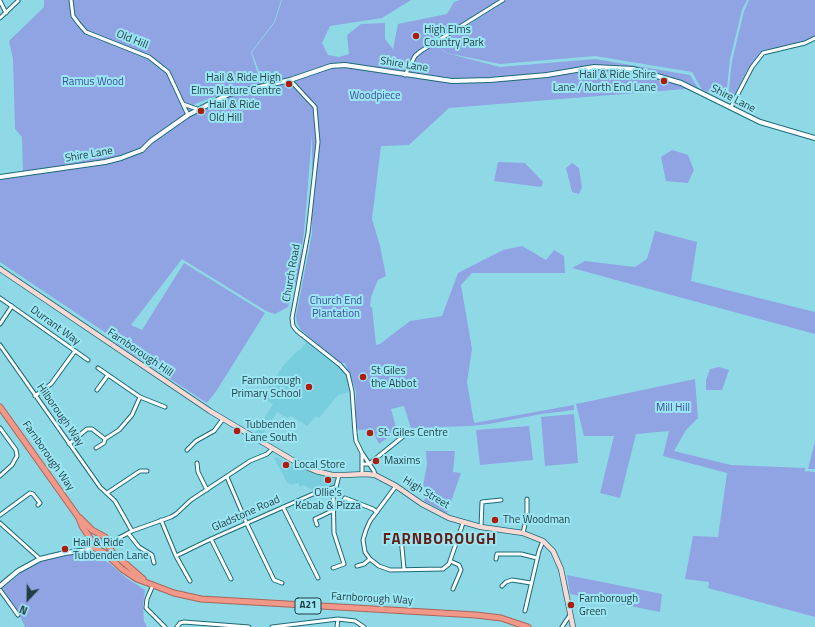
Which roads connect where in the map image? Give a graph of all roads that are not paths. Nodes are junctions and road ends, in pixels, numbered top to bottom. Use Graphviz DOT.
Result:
graph roads {
  1 [pos="70,0"];
  2 [pos="503,0"];
  3 [pos="0,1"];
  4 [pos="18,1"];
  5 [pos="6,13"];
  6 [pos="0,18"];
  7 [pos="815,38"];
  8 [pos="405,75"];
  9 [pos="290,80"];
  10 [pos="182,104"];
  11 [pos="731,107"];
  12 [pos="198,109"];
  13 [pos="188,115"];
  14 [pos="815,138"];
  15 [pos="0,177"];
  16 [pos="0,269"];
  17 [pos="0,298"];
  18 [pos="12,306"];
  19 [pos="0,324"];
  20 [pos="0,345"];
  21 [pos="75,351"];
  22 [pos="88,360"];
  23 [pos="98,368"];
  24 [pos="108,375"];
  25 [pos="97,390"];
  26 [pos="35,396"];
  27 [pos="140,397"];
  28 [pos="0,407"];
  29 [pos="165,407"];
  30 [pos="223,419"];
  31 [pos="0,428"];
  32 [pos="406,434"];
  33 [pos="105,439"];
  34 [pos="69,444"];
  35 [pos="96,448"];
  36 [pos="272,449"];
  37 [pos="187,450"];
  38 [pos="362,453"];
  39 [pos="197,463"];
  40 [pos="362,464"];
  41 [pos="369,464"];
  42 [pos="147,471"];
  43 [pos="362,474"];
  44 [pos="339,475"];
  45 [pos="375,475"];
  46 [pos="0,476"];
  47 [pos="227,477"];
  48 [pos="396,486"];
  49 [pos="333,488"];
  50 [pos="207,490"];
  51 [pos="107,493"];
  52 [pos="527,499"];
  53 [pos="344,500"];
  54 [pos="501,500"];
  55 [pos="38,505"];
  56 [pos="283,507"];
  57 [pos="334,510"];
  58 [pos="377,512"];
  59 [pos="0,515"];
  60 [pos="79,518"];
  61 [pos="161,520"];
  62 [pos="0,523"];
  63 [pos="463,523"];
  64 [pos="247,524"];
  65 [pos="317,525"];
  66 [pos="481,527"];
  67 [pos="130,532"];
  68 [pos="98,534"];
  69 [pos="523,534"];
  70 [pos="401,537"];
  71 [pos="117,539"];
  72 [pos="211,539"];
  73 [pos="543,541"];
  74 [pos="107,543"];
  75 [pos="93,544"];
  76 [pos="100,549"];
  77 [pos="176,556"];
  78 [pos="537,558"];
  79 [pos="40,559"];
  80 [pos="370,559"];
  81 [pos="496,559"];
  82 [pos="450,561"];
  83 [pos="154,563"];
  84 [pos="357,566"];
  85 [pos="333,568"];
  86 [pos="404,569"];
  87 [pos="318,578"];
  88 [pos="231,579"];
  89 [pos="144,581"];
  90 [pos="190,581"];
  91 [pos="282,583"];
  92 [pos="531,583"];
  93 [pos="153,585"];
  94 [pos="0,586"];
  95 [pos="502,586"];
  96 [pos="453,589"];
  97 [pos="0,590"];
  98 [pos="525,611"];
  99 [pos="18,615"];
  100 [pos="570,615"];
  101 [pos="338,619"];
  102 [pos="165,627"];
  103 [pos="177,627"];
  104 [pos="249,627"];
  105 [pos="272,627"];
  106 [pos="337,627"];
  107 [pos="364,627"];
  108 [pos="528,627"];
  109 [pos="562,627"];
  110 [pos="573,627"];
  1 -- 10 [label="street, Old Hill"];
  2 -- 8 [label="street"];
  3 -- 5 [label="street"];
  4 -- 5 [label="street"];
  5 -- 6 [label="street"];
  7 -- 11 [label="street"];
  8 -- 9 [label="street, Shire Lane"];
  8 -- 11 [label="street, Shire Lane"];
  9 -- 12 [label="street, Shire Lane"];
  9 -- 38 [label="street, Church Road"];
  10 -- 12 [label="street"];
  10 -- 13 [label="street, Old Hill"];
  11 -- 14 [label="street, Shire Lane"];
  12 -- 13 [label="street, Shire Lane"];
  13 -- 15 [label="street, Shire Lane"];
  16 -- 30 [label="main road, Farnborough Hill"];
  17 -- 18 [label="street, Durrant Way"];
  18 -- 19 [label="street"];
  18 -- 21 [label="street, Durrant Way"];
  20 -- 26 [label="street, Hilborough Way"];
  21 -- 22 [label="street, Durrant Way"];
  21 -- 26 [label="street"];
  23 -- 24 [label="street"];
  24 -- 25 [label="street"];
  24 -- 27 [label="street"];
  26 -- 34 [label="street, Hilborough Way"];
  27 -- 29 [label="street"];
  27 -- 33 [label="street"];
  28 -- 60 [label="highway, Farnborough Way"];
  30 -- 36 [label="main road, Farnborough Hill"];
  30 -- 37 [label="street"];
  31 -- 46 [label="street"];
  32 -- 41 [label="street"];
  33 -- 34 [label="street"];
  33 -- 35 [label="street"];
  34 -- 51 [label="street, Hilborough Way"];
  36 -- 44 [label="main road, High Street"];
  36 -- 47 [label="street"];
  38 -- 40 [label="street, Church Road"];
  38 -- 41 [label="street, Church Road"];
  39 -- 50 [label="street"];
  40 -- 41 [label="street"];
  40 -- 43 [label="street, Church Road"];
  41 -- 45 [label="street, Church Road"];
  42 -- 51 [label="street"];
  43 -- 44 [label="main road, High Street"];
  43 -- 45 [label="main road, High Street"];
  44 -- 49 [label="street"];
  45 -- 48 [label="main road, High Street"];
  47 -- 50 [label="street"];
  47 -- 64 [label="street"];
  48 -- 58 [label="street"];
  48 -- 63 [label="main road, High Street"];
  49 -- 56 [label="street, Gladstone Road"];
  49 -- 57 [label="street"];
  50 -- 61 [label="street"];
  51 -- 67 [label="street, Hilborough Way"];
  52 -- 69 [label="street"];
  53 -- 58 [label="street"];
  54 -- 66 [label="street"];
  55 -- 59 [label="street"];
  56 -- 64 [label="street, Gladstone Road"];
  56 -- 87 [label="street"];
  57 -- 65 [label="street"];
  57 -- 85 [label="street"];
  58 -- 80 [label="street"];
  60 -- 68 [label="highway, Farnborough Way"];
  60 -- 75 [label="highway, Farnborough Way"];
  61 -- 67 [label="street"];
  61 -- 77 [label="street"];
  62 -- 79 [label="street"];
  63 -- 66 [label="main road, High Street"];
  63 -- 82 [label="street"];
  64 -- 72 [label="street, Gladstone Road"];
  64 -- 91 [label="street"];
  66 -- 69 [label="main road, High Street"];
  67 -- 71 [label="street"];
  67 -- 83 [label="street, Hilborough Way"];
  68 -- 74 [label="highway"];
  68 -- 75 [label="highway"];
  69 -- 73 [label="main road, High Street"];
  70 -- 86 [label="street"];
  72 -- 77 [label="street, Gladstone Road"];
  72 -- 88 [label="street"];
  73 -- 78 [label="street"];
  73 -- 100 [label="main road"];
  74 -- 76 [label="highway"];
  74 -- 89 [label="highway, Farnborough Way / A21"];
  75 -- 76 [label="highway"];
  75 -- 79 [label="street"];
  76 -- 89 [label="highway, Farnborough Way / A21"];
  77 -- 90 [label="street"];
  78 -- 81 [label="street"];
  78 -- 92 [label="street"];
  79 -- 94 [label="street"];
  80 -- 84 [label="street"];
  80 -- 86 [label="street"];
  82 -- 86 [label="street"];
  82 -- 96 [label="street"];
  89 -- 93 [label="highway, Farnborough Way / A21"];
  92 -- 95 [label="street"];
  92 -- 98 [label="street"];
  93 -- 102 [label="street"];
  93 -- 108 [label="highway, Farnborough Way / A21"];
  97 -- 99 [label="street"];
  100 -- 109 [label="street"];
  100 -- 110 [label="main road"];
  101 -- 105 [label="street"];
  101 -- 106 [label="street"];
  101 -- 107 [label="street"];
  103 -- 104 [label="street"];
}
